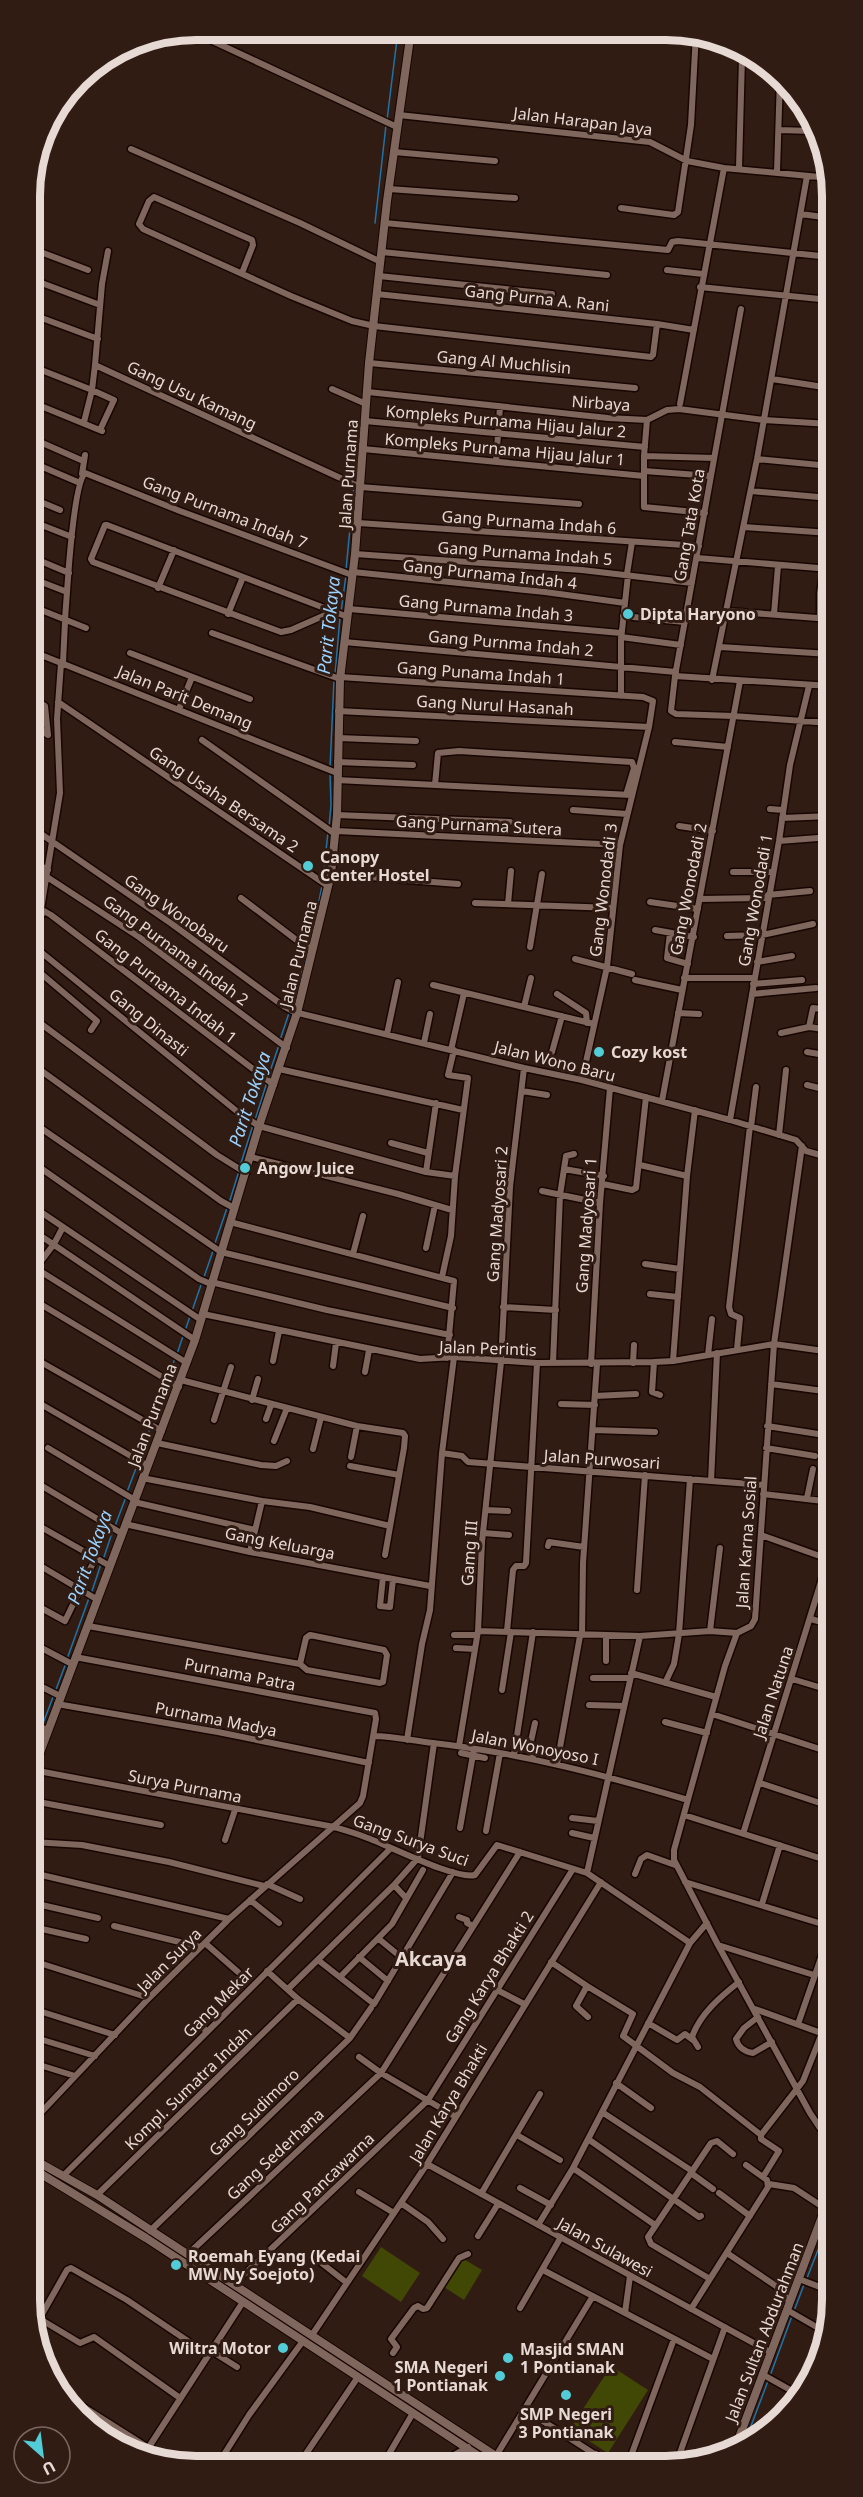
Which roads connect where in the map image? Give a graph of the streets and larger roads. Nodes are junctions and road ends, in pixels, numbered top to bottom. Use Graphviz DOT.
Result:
graph roads {
  1 [pos="212,41"];
  2 [pos="410,41"];
  3 [pos="695,44"];
  4 [pos="742,61"];
  5 [pos="780,89"];
  6 [pos="399,115"];
  7 [pos="397,127"];
  8 [pos="779,130"];
  9 [pos="808,131"];
  10 [pos="131,149"];
  11 [pos="394,152"];
  12 [pos="687,161"];
  13 [pos="495,162"];
  14 [pos="724,168"];
  15 [pos="739,168"];
  16 [pos="777,171"];
  17 [pos="807,176"];
  18 [pos="821,177"];
  19 [pos="389,189"];
  20 [pos="515,198"];
  21 [pos="621,208"];
  22 [pos="801,214"];
  23 [pos="822,217"];
  24 [pos="385,223"];
  25 [pos="709,244"];
  26 [pos="108,251"];
  27 [pos="41,252"];
  28 [pos="382,252"];
  29 [pos="795,253"];
  30 [pos="822,256"];
  31 [pos="381,262"];
  32 [pos="88,270"];
  33 [pos="667,270"];
  34 [pos="242,273"];
  35 [pos="703,274"];
  36 [pos="608,275"];
  37 [pos="379,276"];
  38 [pos="41,283"];
  39 [pos="700,287"];
  40 [pos="377,294"];
  41 [pos="552,294"];
  42 [pos="787,295"];
  43 [pos="822,299"];
  44 [pos="100,305"];
  45 [pos="741,309"];
  46 [pos="41,318"];
  47 [pos="657,324"];
  48 [pos="374,326"];
  49 [pos="694,330"];
  50 [pos="98,339"];
  51 [pos="369,363"];
  52 [pos="95,365"];
  53 [pos="41,370"];
  54 [pos="771,379"];
  55 [pos="822,387"];
  56 [pos="636,388"];
  57 [pos="332,389"];
  58 [pos="92,390"];
  59 [pos="368,392"];
  60 [pos="366,404"];
  61 [pos="41,406"];
  62 [pos="679,406"];
  63 [pos="500,407"];
  64 [pos="721,414"];
  65 [pos="647,420"];
  66 [pos="764,420"];
  67 [pos="365,421"];
  68 [pos="84,422"];
  69 [pos="822,424"];
  70 [pos="497,433"];
  71 [pos="41,442"];
  72 [pos="645,447"];
  73 [pos="363,449"];
  74 [pos="644,456"];
  75 [pos="714,458"];
  76 [pos="757,459"];
  77 [pos="496,462"];
  78 [pos="822,465"];
  79 [pos="41,466"];
  80 [pos="86,474"];
  81 [pos="644,474"];
  82 [pos="711,476"];
  83 [pos="80,483"];
  84 [pos="356,485"];
  85 [pos="751,490"];
  86 [pos="822,497"];
  87 [pos="41,502"];
  88 [pos="579,504"];
  89 [pos="60,510"];
  90 [pos="705,513"];
  91 [pos="358,523"];
  92 [pos="44,526"];
  93 [pos="744,527"];
  94 [pos="822,532"];
  95 [pos="72,537"];
  96 [pos="632,542"];
  97 [pos="699,546"];
  98 [pos="174,549"];
  99 [pos="355,554"];
  100 [pos="697,558"];
  101 [pos="41,561"];
  102 [pos="737,562"];
  103 [pos="778,566"];
  104 [pos="822,569"];
  105 [pos="69,573"];
  106 [pos="349,573"];
  107 [pos="628,575"];
  108 [pos="243,577"];
  109 [pos="41,583"];
  110 [pos="692,583"];
  111 [pos="822,586"];
  112 [pos="158,588"];
  113 [pos="67,592"];
  114 [pos="820,593"];
  115 [pos="625,603"];
  116 [pos="41,610"];
  117 [pos="727,611"];
  118 [pos="342,613"];
  119 [pos="228,614"];
  120 [pos="774,614"];
  121 [pos="623,616"];
  122 [pos="820,618"];
  123 [pos="65,620"];
  124 [pos="685,622"];
  125 [pos="86,628"];
  126 [pos="212,633"];
  127 [pos="621,635"];
  128 [pos="344,642"];
  129 [pos="681,645"];
  130 [pos="720,647"];
  131 [pos="130,653"];
  132 [pos="822,653"];
  133 [pos="41,655"];
  134 [pos="62,663"];
  135 [pos="621,665"];
  136 [pos="675,674"];
  137 [pos="192,677"];
  138 [pos="337,678"];
  139 [pos="712,680"];
  140 [pos="740,681"];
  141 [pos="809,686"];
  142 [pos="822,686"];
  143 [pos="621,696"];
  144 [pos="250,699"];
  145 [pos="58,702"];
  146 [pos="41,703"];
  147 [pos="179,709"];
  148 [pos="338,711"];
  149 [pos="733,716"];
  150 [pos="800,722"];
  151 [pos="822,723"];
  152 [pos="650,727"];
  153 [pos="41,730"];
  154 [pos="338,738"];
  155 [pos="201,740"];
  156 [pos="416,741"];
  157 [pos="675,742"];
  158 [pos="728,747"];
  159 [pos="337,762"];
  160 [pos="413,765"];
  161 [pos="334,774"];
  162 [pos="435,785"];
  163 [pos="628,795"];
  164 [pos="770,809"];
  165 [pos="573,810"];
  166 [pos="627,814"];
  167 [pos="783,814"];
  168 [pos="337,815"];
  169 [pos="822,816"];
  170 [pos="510,822"];
  171 [pos="679,825"];
  172 [pos="332,831"];
  173 [pos="713,831"];
  174 [pos="41,834"];
  175 [pos="822,838"];
  176 [pos="779,841"];
  177 [pos="52,842"];
  178 [pos="620,845"];
  179 [pos="41,868"];
  180 [pos="511,871"];
  181 [pos="733,872"];
  182 [pos="772,872"];
  183 [pos="48,874"];
  184 [pos="331,874"];
  185 [pos="542,874"];
  186 [pos="458,884"];
  187 [pos="327,885"];
  188 [pos="810,891"];
  189 [pos="768,897"];
  190 [pos="241,898"];
  191 [pos="700,899"];
  192 [pos="650,902"];
  193 [pos="475,903"];
  194 [pos="508,904"];
  195 [pos="537,905"];
  196 [pos="613,908"];
  197 [pos="41,909"];
  198 [pos="698,909"];
  199 [pos="45,912"];
  200 [pos="41,918"];
  201 [pos="813,924"];
  202 [pos="655,930"];
  203 [pos="670,933"];
  204 [pos="762,935"];
  205 [pos="727,936"];
  206 [pos="694,937"];
  207 [pos="530,947"];
  208 [pos="312,948"];
  209 [pos="41,952"];
  210 [pos="792,956"];
  211 [pos="575,959"];
  212 [pos="757,962"];
  213 [pos="688,964"];
  214 [pos="607,967"];
  215 [pos="41,972"];
  216 [pos="531,978"];
  217 [pos="684,978"];
  218 [pos="802,980"];
  219 [pos="754,981"];
  220 [pos="398,982"];
  221 [pos="433,985"];
  222 [pos="816,988"];
  223 [pos="682,990"];
  224 [pos="464,993"];
  225 [pos="557,994"];
  226 [pos="752,994"];
  227 [pos="524,1007"];
  228 [pos="822,1008"];
  229 [pos="296,1012"];
  230 [pos="678,1013"];
  231 [pos="430,1014"];
  232 [pos="699,1014"];
  233 [pos="562,1016"];
  234 [pos="41,1023"];
  235 [pos="590,1024"];
  236 [pos="809,1027"];
  237 [pos="822,1029"];
  238 [pos="91,1030"];
  239 [pos="781,1033"];
  240 [pos="387,1034"];
  241 [pos="424,1043"];
  242 [pos="282,1044"];
  243 [pos="452,1050"];
  244 [pos="552,1052"];
  245 [pos="807,1052"];
  246 [pos="822,1054"];
  247 [pos="524,1068"];
  248 [pos="279,1069"];
  249 [pos="41,1070"];
  250 [pos="786,1070"];
  251 [pos="582,1080"];
  252 [pos="270,1082"];
  253 [pos="807,1086"];
  254 [pos="756,1087"];
  255 [pos="610,1088"];
  256 [pos="822,1089"];
  257 [pos="522,1091"];
  258 [pos="547,1095"];
  259 [pos="646,1097"];
  260 [pos="662,1101"];
  261 [pos="436,1103"];
  262 [pos="463,1110"];
  263 [pos="695,1110"];
  264 [pos="730,1120"];
  265 [pos="255,1124"];
  266 [pos="750,1126"];
  267 [pos="41,1128"];
  268 [pos="779,1135"];
  269 [pos="391,1143"];
  270 [pos="802,1146"];
  271 [pos="428,1153"];
  272 [pos="574,1154"];
  273 [pos="822,1155"];
  274 [pos="251,1157"];
  275 [pos="639,1165"];
  276 [pos="41,1168"];
  277 [pos="564,1169"];
  278 [pos="245,1172"];
  279 [pos="426,1172"];
  280 [pos="454,1176"];
  281 [pos="603,1176"];
  282 [pos="687,1176"];
  283 [pos="603,1184"];
  284 [pos="542,1191"];
  285 [pos="560,1195"];
  286 [pos="600,1203"];
  287 [pos="435,1205"];
  288 [pos="233,1207"];
  289 [pos="452,1210"];
  290 [pos="41,1212"];
  291 [pos="363,1216"];
  292 [pos="230,1222"];
  293 [pos="63,1227"];
  294 [pos="41,1235"];
  295 [pos="54,1244"];
  296 [pos="426,1248"];
  297 [pos="219,1251"];
  298 [pos="353,1254"];
  299 [pos="40,1259"];
  300 [pos="645,1264"];
  301 [pos="680,1269"];
  302 [pos="40,1272"];
  303 [pos="442,1277"];
  304 [pos="207,1282"];
  305 [pos="650,1294"];
  306 [pos="678,1297"];
  307 [pos="40,1304"];
  308 [pos="503,1307"];
  309 [pos="453,1308"];
  310 [pos="556,1310"];
  311 [pos="200,1317"];
  312 [pos="712,1319"];
  313 [pos="279,1331"];
  314 [pos="450,1335"];
  315 [pos="192,1339"];
  316 [pos="336,1343"];
  317 [pos="774,1344"];
  318 [pos="634,1345"];
  319 [pos="737,1349"];
  320 [pos="822,1349"];
  321 [pos="369,1350"];
  322 [pos="717,1353"];
  323 [pos="708,1355"];
  324 [pos="450,1358"];
  325 [pos="273,1361"];
  326 [pos="673,1361"];
  327 [pos="40,1362"];
  328 [pos="185,1362"];
  329 [pos="501,1362"];
  330 [pos="654,1362"];
  331 [pos="537,1363"];
  332 [pos="553,1363"];
  333 [pos="633,1363"];
  334 [pos="594,1364"];
  335 [pos="333,1366"];
  336 [pos="231,1367"];
  337 [pos="365,1372"];
  338 [pos="258,1379"];
  339 [pos="178,1384"];
  340 [pos="771,1384"];
  341 [pos="822,1391"];
  342 [pos="223,1392"];
  343 [pos="636,1394"];
  344 [pos="660,1395"];
  345 [pos="595,1396"];
  346 [pos="252,1400"];
  347 [pos="40,1403"];
  348 [pos="271,1404"];
  349 [pos="561,1404"];
  350 [pos="595,1405"];
  351 [pos="287,1408"];
  352 [pos="321,1417"];
  353 [pos="266,1419"];
  354 [pos="214,1420"];
  355 [pos="357,1426"];
  356 [pos="767,1426"];
  357 [pos="160,1430"];
  358 [pos="593,1430"];
  359 [pos="655,1432"];
  360 [pos="822,1435"];
  361 [pos="274,1441"];
  362 [pos="157,1443"];
  363 [pos="48,1448"];
  364 [pos="766,1448"];
  365 [pos="313,1449"];
  366 [pos="442,1453"];
  367 [pos="815,1456"];
  368 [pos="351,1457"];
  369 [pos="286,1461"];
  370 [pos="491,1463"];
  371 [pos="143,1464"];
  372 [pos="350,1466"];
  373 [pos="530,1468"];
  374 [pos="813,1469"];
  375 [pos="590,1471"];
  376 [pos="399,1475"];
  377 [pos="645,1475"];
  378 [pos="142,1478"];
  379 [pos="690,1479"];
  380 [pos="711,1481"];
  381 [pos="40,1485"];
  382 [pos="763,1485"];
  383 [pos="763,1494"];
  384 [pos="60,1497"];
  385 [pos="807,1498"];
  386 [pos="133,1500"];
  387 [pos="822,1500"];
  388 [pos="262,1501"];
  389 [pos="56,1504"];
  390 [pos="486,1510"];
  391 [pos="508,1511"];
  392 [pos="125,1524"];
  393 [pos="390,1526"];
  394 [pos="40,1527"];
  395 [pos="255,1530"];
  396 [pos="120,1533"];
  397 [pos="483,1533"];
  398 [pos="509,1535"];
  399 [pos="761,1535"];
  400 [pos="548,1546"];
  401 [pos="584,1547"];
  402 [pos="720,1548"];
  403 [pos="250,1552"];
  404 [pos="385,1555"];
  405 [pos="822,1556"];
  406 [pos="97,1560"];
  407 [pos="109,1565"];
  408 [pos="40,1566"];
  409 [pos="383,1577"];
  410 [pos="393,1579"];
  411 [pos="822,1584"];
  412 [pos="430,1586"];
  413 [pos="637,1590"];
  414 [pos="84,1592"];
  415 [pos="96,1599"];
  416 [pos="40,1608"];
  417 [pos="811,1619"];
  418 [pos="822,1622"];
  419 [pos="88,1626"];
  420 [pos="509,1631"];
  421 [pos="710,1631"];
  422 [pos="532,1632"];
  423 [pos="477,1633"];
  424 [pos="737,1633"];
  425 [pos="679,1634"];
  426 [pos="454,1635"];
  427 [pos="581,1636"];
  428 [pos="606,1636"];
  429 [pos="640,1636"];
  430 [pos="40,1648"];
  431 [pos="456,1648"];
  432 [pos="475,1649"];
  433 [pos="72,1661"];
  434 [pos="606,1661"];
  435 [pos="300,1664"];
  436 [pos="630,1676"];
  437 [pos="593,1678"];
  438 [pos="792,1679"];
  439 [pos="665,1683"];
  440 [pos="40,1687"];
  441 [pos="822,1687"];
  442 [pos="502,1690"];
  443 [pos="56,1697"];
  444 [pos="716,1697"];
  445 [pos="589,1705"];
  446 [pos="624,1706"];
  447 [pos="712,1714"];
  448 [pos="40,1722"];
  449 [pos="665,1722"];
  450 [pos="534,1723"];
  451 [pos="706,1733"];
  452 [pos="774,1734"];
  453 [pos="374,1736"];
  454 [pos="407,1740"];
  455 [pos="434,1743"];
  456 [pos="460,1750"];
  457 [pos="822,1750"];
  458 [pos="474,1752"];
  459 [pos="500,1753"];
  460 [pos="514,1755"];
  461 [pos="485,1758"];
  462 [pos="533,1758"];
  463 [pos="369,1763"];
  464 [pos="557,1764"];
  465 [pos="40,1771"];
  466 [pos="608,1776"];
  467 [pos="760,1783"];
  468 [pos="688,1800"];
  469 [pos="40,1802"];
  470 [pos="822,1804"];
  471 [pos="235,1810"];
  472 [pos="684,1815"];
  473 [pos="572,1818"];
  474 [pos="598,1821"];
  475 [pos="161,1825"];
  476 [pos="334,1827"];
  477 [pos="460,1828"];
  478 [pos="486,1831"];
  479 [pos="572,1833"];
  480 [pos="743,1833"];
  481 [pos="594,1838"];
  482 [pos="225,1840"];
  483 [pos="40,1843"];
  484 [pos="780,1845"];
  485 [pos="391,1848"];
  486 [pos="520,1851"];
  487 [pos="418,1858"];
  488 [pos="822,1859"];
  489 [pos="675,1865"];
  490 [pos="573,1869"];
  491 [pos="423,1870"];
  492 [pos="453,1872"];
  493 [pos="587,1873"];
  494 [pos="635,1874"];
  495 [pos="40,1875"];
  496 [pos="601,1882"];
  497 [pos="685,1882"];
  498 [pos="266,1885"];
  499 [pos="394,1885"];
  500 [pos="406,1898"];
  501 [pos="300,1899"];
  502 [pos="250,1900"];
  503 [pos="762,1904"];
  504 [pos="40,1906"];
  505 [pos="459,1917"];
  506 [pos="98,1918"];
  507 [pos="229,1919"];
  508 [pos="279,1923"];
  509 [pos="707,1923"];
  510 [pos="822,1923"];
  511 [pos="114,1926"];
  512 [pos="473,1926"];
  513 [pos="40,1929"];
  514 [pos="379,1939"];
  515 [pos="86,1940"];
  516 [pos="690,1943"];
  517 [pos="203,1945"];
  518 [pos="718,1945"];
  519 [pos="822,1953"];
  520 [pos="359,1957"];
  521 [pos="402,1959"];
  522 [pos="318,1960"];
  523 [pos="40,1962"];
  524 [pos="551,1962"];
  525 [pos="267,1971"];
  526 [pos="238,1972"];
  527 [pos="814,1975"];
  528 [pos="340,1977"];
  529 [pos="388,1981"];
  530 [pos="739,1982"];
  531 [pos="587,1986"];
  532 [pos="288,1989"];
  533 [pos="497,1990"];
  534 [pos="149,1998"];
  535 [pos="298,1999"];
  536 [pos="524,2004"];
  537 [pos="373,2006"];
  538 [pos="754,2009"];
  539 [pos="40,2011"];
  540 [pos="588,2017"];
  541 [pos="758,2017"];
  542 [pos="199,2023"];
  543 [pos="648,2023"];
  544 [pos="798,2024"];
  545 [pos="207,2032"];
  546 [pos="822,2033"];
  547 [pos="115,2035"];
  548 [pos="350,2038"];
  549 [pos="40,2039"];
  550 [pos="693,2040"];
  551 [pos="772,2042"];
  552 [pos="637,2045"];
  553 [pos="698,2047"];
  554 [pos="95,2056"];
  555 [pos="359,2057"];
  556 [pos="40,2065"];
  557 [pos="381,2073"];
  558 [pos="75,2076"];
  559 [pos="616,2083"];
  560 [pos="797,2089"];
  561 [pos="540,2094"];
  562 [pos="428,2100"];
  563 [pos="651,2108"];
  564 [pos="602,2112"];
  565 [pos="40,2113"];
  566 [pos="456,2117"];
  567 [pos="822,2128"];
  568 [pos="517,2135"];
  569 [pos="761,2135"];
  570 [pos="588,2139"];
  571 [pos="733,2154"];
  572 [pos="560,2160"];
  573 [pos="40,2163"];
  574 [pos="427,2164"];
  575 [pos="746,2165"];
  576 [pos="573,2168"];
  577 [pos="691,2172"];
  578 [pos="42,2174"];
  579 [pos="63,2175"];
  580 [pos="763,2177"];
  581 [pos="40,2178"];
  582 [pos="769,2184"];
  583 [pos="520,2188"];
  584 [pos="359,2192"];
  585 [pos="481,2194"];
  586 [pos="97,2195"];
  587 [pos="673,2199"];
  588 [pos="401,2203"];
  589 [pos="498,2204"];
  590 [pos="551,2205"];
  591 [pos="822,2206"];
  592 [pos="122,2212"];
  593 [pos="394,2213"];
  594 [pos="701,2216"];
  595 [pos="750,2216"];
  596 [pos="117,2219"];
  597 [pos="822,2221"];
  598 [pos="538,2224"];
  599 [pos="655,2225"];
  600 [pos="150,2231"];
  601 [pos="478,2236"];
  602 [pos="561,2237"];
  603 [pos="443,2239"];
  604 [pos="726,2253"];
  605 [pos="468,2254"];
  606 [pos="187,2255"];
  607 [pos="314,2257"];
  608 [pos="543,2270"];
  609 [pos="630,2276"];
  610 [pos="710,2279"];
  611 [pos="802,2280"];
  612 [pos="347,2283"];
  613 [pos="234,2284"];
  614 [pos="822,2288"];
  615 [pos="593,2296"];
  616 [pos="243,2302"];
  617 [pos="520,2308"];
  618 [pos="788,2308"];
  619 [pos="691,2309"];
  620 [pos="276,2311"];
  621 [pos="625,2313"];
  622 [pos="42,2316"];
  623 [pos="42,2320"];
  624 [pos="271,2320"];
  625 [pos="724,2327"];
  626 [pos="819,2329"];
  627 [pos="312,2335"];
  628 [pos="674,2339"];
  629 [pos="303,2341"];
  630 [pos="209,2352"];
  631 [pos="770,2352"];
  632 [pos="393,2353"];
  633 [pos="713,2359"];
  634 [pos="237,2367"];
  635 [pos="357,2377"];
  636 [pos="768,2377"];
  637 [pos="793,2391"];
  638 [pos="398,2392"];
  639 [pos="180,2398"];
  640 [pos="393,2400"];
  641 [pos="82,2406"];
  642 [pos="524,2409"];
  643 [pos="413,2413"];
  644 [pos="740,2438"];
  645 [pos="137,2444"];
  646 [pos="468,2447"];
  647 [pos="147,2448"];
  648 [pos="596,2454"];
  649 [pos="223,2456"];
  650 [pos="304,2456"];
  651 [pos="388,2456"];
  652 [pos="453,2456"];
  653 [pos="480,2456"];
  654 [pos="496,2456"];
  655 [pos="599,2456"];
  656 [pos="631,2456"];
  657 [pos="679,2456"];
  1 -- 7 [label="street"];
  2 -- 6 [label="street, Jalan Purnama"];
  3 -- 12 [label="street"];
  4 -- 15 [label="street"];
  5 -- 8 [label="street"];
  6 -- 7 [label="street, Jalan Purnama"];
  6 -- 12 [label="street, Jalan Harapan Jaya"];
  7 -- 11 [label="street, Jalan Purnama"];
  8 -- 9 [label="street"];
  8 -- 16 [label="street"];
  10 -- 31 [label="street"];
  11 -- 13 [label="street"];
  11 -- 19 [label="street, Jalan Purnama"];
  12 -- 14 [label="street, Jalan Harapan Jaya"];
  12 -- 21 [label="street"];
  14 -- 15 [label="street, Jalan Harapan Jaya"];
  14 -- 25 [label="street"];
  15 -- 16 [label="street, Jalan Harapan Jaya"];
  16 -- 17 [label="street, Jalan Harapan Jaya"];
  17 -- 18 [label="street, Jalan Harapan Jaya"];
  17 -- 22 [label="street"];
  19 -- 20 [label="street"];
  19 -- 24 [label="street, Jalan Purnama"];
  22 -- 23 [label="street"];
  22 -- 29 [label="street"];
  24 -- 25 [label="street"];
  24 -- 28 [label="street, Jalan Purnama"];
  25 -- 29 [label="street"];
  25 -- 35 [label="street"];
  26 -- 44 [label="street"];
  27 -- 32 [label="street"];
  28 -- 31 [label="street, Jalan Purnama"];
  28 -- 36 [label="street"];
  29 -- 30 [label="street"];
  29 -- 42 [label="street"];
  31 -- 37 [label="street, Jalan Purnama"];
  33 -- 35 [label="street"];
  34 -- 34 [label="street"];
  34 -- 48 [label="street"];
  35 -- 39 [label="street"];
  37 -- 40 [label="street, Jalan Purnama"];
  37 -- 41 [label="street"];
  38 -- 44 [label="street"];
  39 -- 42 [label="street"];
  39 -- 49 [label="street"];
  40 -- 47 [label="street, Gang Purna A. Rani"];
  40 -- 48 [label="street, Jalan Purnama"];
  42 -- 43 [label="street"];
  42 -- 54 [label="street"];
  44 -- 50 [label="street"];
  45 -- 64 [label="street, Gang Tata Kota"];
  46 -- 50 [label="street"];
  47 -- 48 [label="street"];
  47 -- 49 [label="street, Gang Purna A. Rani"];
  48 -- 51 [label="street, Jalan Purnama"];
  49 -- 62 [label="street"];
  50 -- 52 [label="street"];
  51 -- 56 [label="street, Gang Al Muchlisin"];
  51 -- 59 [label="street, Jalan Purnama"];
  52 -- 58 [label="street"];
  52 -- 84 [label="street, Gang Usu Kamang"];
  53 -- 58 [label="street"];
  54 -- 55 [label="street"];
  54 -- 66 [label="street"];
  57 -- 60 [label="street"];
  58 -- 68 [label="street"];
  58 -- 68 [label="street"];
  59 -- 60 [label="street, Jalan Purnama"];
  59 -- 63 [label="street, Nirbaya"];
  60 -- 67 [label="street, Jalan Purnama"];
  61 -- 68 [label="street"];
  62 -- 64 [label="street, Nirbaya"];
  62 -- 65 [label="street, Nirbaya"];
  63 -- 65 [label="street, Nirbaya"];
  63 -- 70 [label="street"];
  64 -- 66 [label="street, Nirbaya"];
  64 -- 75 [label="street, Gang Tata Kota"];
  65 -- 72 [label="street"];
  66 -- 69 [label="street, Nirbaya"];
  66 -- 76 [label="street"];
  67 -- 70 [label="street, Kompleks Purnama Hijau Jalur 2"];
  67 -- 73 [label="street, Jalan Purnama"];
  70 -- 72 [label="street, Kompleks Purnama Hijau Jalur 2"];
  70 -- 77 [label="street"];
  71 -- 80 [label="street"];
  72 -- 74 [label="street"];
  73 -- 77 [label="street, Kompleks Purnama Hijau Jalur 1"];
  73 -- 84 [label="street, Jalan Purnama"];
  74 -- 75 [label="street"];
  74 -- 81 [label="street"];
  75 -- 82 [label="street, Gang Tata Kota"];
  76 -- 78 [label="street"];
  76 -- 85 [label="street"];
  77 -- 81 [label="street, Kompleks Purnama Hijau Jalur 1"];
  79 -- 83 [label="street"];
  80 -- 83 [label="street"];
  80 -- 106 [label="street, Gang Purnama Indah 7"];
  81 -- 82 [label="street, Kompleks Purnama Hijau Jalur 1"];
  81 -- 90 [label="street"];
  82 -- 90 [label="street, Gang Tata Kota"];
  83 -- 95 [label="street"];
  84 -- 88 [label="street"];
  84 -- 91 [label="street, Jalan Purnama"];
  85 -- 86 [label="street"];
  85 -- 93 [label="street"];
  87 -- 89 [label="street"];
  90 -- 97 [label="street, Gang Tata Kota"];
  91 -- 96 [label="street, Gang Purnama Indah 6"];
  91 -- 99 [label="street, Jalan Purnama"];
  92 -- 95 [label="street"];
  93 -- 94 [label="street"];
  93 -- 102 [label="street"];
  95 -- 105 [label="street"];
  96 -- 97 [label="street, Gang Purnama Indah 6"];
  96 -- 107 [label="street"];
  97 -- 100 [label="street, Gang Tata Kota"];
  98 -- 108 [label="street"];
  98 -- 112 [label="street"];
  98 -- 112 [label="street"];
  99 -- 106 [label="street, Jalan Purnama"];
  99 -- 107 [label="street, Gang Purnama Indah 5"];
  100 -- 102 [label="street"];
  100 -- 110 [label="street, Gang Tata Kota"];
  101 -- 105 [label="street"];
  102 -- 103 [label="street"];
  102 -- 117 [label="street"];
  103 -- 104 [label="street"];
  103 -- 120 [label="street"];
  105 -- 113 [label="street"];
  106 -- 115 [label="street, Gang Purnama Indah 4"];
  106 -- 118 [label="street, Jalan Purnama"];
  107 -- 110 [label="street, Gang Purnama Indah 5"];
  107 -- 115 [label="street"];
  108 -- 118 [label="street"];
  108 -- 119 [label="street"];
  109 -- 113 [label="street"];
  110 -- 124 [label="street, Gang Tata Kota"];
  111 -- 114 [label="street"];
  112 -- 119 [label="street"];
  113 -- 123 [label="street"];
  114 -- 122 [label="street"];
  115 -- 121 [label="street"];
  116 -- 123 [label="street"];
  117 -- 120 [label="street"];
  117 -- 130 [label="street"];
  118 -- 119 [label="street"];
  118 -- 127 [label="street, Gang Purnama Indah 3"];
  118 -- 128 [label="street, Jalan Purnama"];
  120 -- 122 [label="street"];
  121 -- 124 [label="street"];
  121 -- 127 [label="street"];
  123 -- 125 [label="street"];
  123 -- 134 [label="street"];
  124 -- 129 [label="street, Gang Tata Kota"];
  126 -- 138 [label="street, Gang Punama Indah 1"];
  127 -- 129 [label="street, Gang Purnama Indah 3"];
  127 -- 135 [label="street"];
  128 -- 135 [label="street, Gang Purnma Indah 2"];
  128 -- 138 [label="street, Jalan Purnama"];
  129 -- 136 [label="street, Gang Tata Kota"];
  130 -- 132 [label="street"];
  130 -- 139 [label="street"];
  131 -- 137 [label="street"];
  133 -- 134 [label="street, Jalan Parit Demang"];
  134 -- 145 [label="street"];
  134 -- 147 [label="street, Jalan Parit Demang"];
  135 -- 136 [label="street, Gang Purnma Indah 2"];
  135 -- 143 [label="street"];
  136 -- 139 [label="street, Gang Purnma Indah 2"];
  136 -- 149 [label="street, Gang Tata Kota"];
  137 -- 144 [label="street"];
  137 -- 147 [label="street"];
  138 -- 143 [label="street, Gang Punama Indah 1"];
  138 -- 148 [label="street, Jalan Purnama"];
  139 -- 140 [label="street, Gang Purnma Indah 2"];
  140 -- 141 [label="street, Gang Purnma Indah 2"];
  140 -- 149 [label="street, Gang Wonodadi 2"];
  141 -- 142 [label="street, Gang Purnma Indah 2"];
  141 -- 150 [label="street, Gang Wonodadi 1"];
  143 -- 152 [label="street, Gang Wonodadi 3"];
  145 -- 177 [label="street"];
  145 -- 187 [label="street, Gang Usaha Bersama 2"];
  146 -- 153 [label="street"];
  147 -- 161 [label="street, Jalan Parit Demang"];
  148 -- 152 [label="street, Gang Nurul Hasanah"];
  148 -- 154 [label="street, Jalan Purnama"];
  149 -- 150 [label="street"];
  149 -- 158 [label="street, Gang Wonodadi 2"];
  150 -- 151 [label="street"];
  150 -- 167 [label="street, Gang Wonodadi 1"];
  152 -- 163 [label="street, Gang Wonodadi 3"];
  154 -- 156 [label="street"];
  154 -- 159 [label="street, Jalan Purnama"];
  155 -- 172 [label="street"];
  157 -- 158 [label="street"];
  158 -- 173 [label="street, Gang Wonodadi 2"];
  159 -- 160 [label="street"];
  159 -- 161 [label="street, Jalan Purnama"];
  161 -- 162 [label="street, Jalan Parit Demang"];
  161 -- 168 [label="street, Jalan Purnama"];
  162 -- 163 [label="street, Jalan Parit Demang"];
  162 -- 163 [label="street"];
  163 -- 166 [label="street, Gang Wonodadi 3"];
  164 -- 167 [label="street"];
  165 -- 166 [label="street"];
  166 -- 178 [label="street, Gang Wonodadi 3"];
  167 -- 169 [label="street"];
  167 -- 176 [label="street, Gang Wonodadi 1"];
  168 -- 170 [label="street"];
  168 -- 172 [label="street, Jalan Purnama"];
  171 -- 173 [label="street"];
  172 -- 178 [label="street, Gang Purnama Sutera"];
  172 -- 184 [label="street, Jalan Purnama"];
  173 -- 191 [label="street, Gang Wonodadi 2"];
  174 -- 177 [label="street, Gang Wonobaru"];
  175 -- 176 [label="street"];
  176 -- 182 [label="street, Gang Wonodadi 1"];
  177 -- 183 [label="street"];
  177 -- 229 [label="street, Gang Wonobaru"];
  178 -- 196 [label="street, Gang Wonodadi 3"];
  179 -- 183 [label="street, Gang Purnama Indah 2"];
  180 -- 194 [label="street"];
  181 -- 182 [label="street"];
  182 -- 189 [label="street, Gang Wonodadi 1"];
  183 -- 199 [label="street"];
  183 -- 242 [label="street, Gang Purnama Indah 2"];
  184 -- 186 [label="street"];
  184 -- 187 [label="street, Jalan Purnama"];
  185 -- 195 [label="street"];
  187 -- 208 [label="street, Jalan Purnama"];
  188 -- 189 [label="street"];
  189 -- 191 [label="street"];
  189 -- 204 [label="street, Gang Wonodadi 1"];
  190 -- 208 [label="street"];
  191 -- 198 [label="street, Gang Wonodadi 2"];
  192 -- 198 [label="street"];
  193 -- 194 [label="street"];
  194 -- 195 [label="street"];
  195 -- 196 [label="street"];
  195 -- 207 [label="street"];
  196 -- 214 [label="street, Gang Wonodadi 3"];
  197 -- 199 [label="street, Gang Purnama Indah 1"];
  198 -- 206 [label="street, Gang Wonodadi 2"];
  199 -- 200 [label="street"];
  199 -- 252 [label="street, Gang Purnama Indah 1"];
  201 -- 204 [label="street"];
  202 -- 203 [label="street"];
  203 -- 206 [label="street"];
  203 -- 213 [label="street"];
  204 -- 205 [label="street"];
  204 -- 212 [label="street, Gang Wonodadi 1"];
  206 -- 213 [label="street, Gang Wonodadi 2"];
  208 -- 229 [label="street, Jalan Purnama"];
  209 -- 265 [label="street, Gang Dinasti"];
  210 -- 212 [label="street"];
  211 -- 214 [label="street"];
  212 -- 219 [label="street, Gang Wonodadi 1"];
  213 -- 217 [label="street, Gang Wonodadi 2"];
  214 -- 223 [label="street"];
  214 -- 235 [label="street, Gang Wonodadi 3"];
  215 -- 238 [label="street"];
  216 -- 227 [label="street"];
  217 -- 219 [label="street"];
  217 -- 223 [label="street, Gang Wonodadi 2"];
  218 -- 219 [label="street"];
  219 -- 226 [label="street, Gang Wonodadi 1"];
  220 -- 240 [label="street"];
  221 -- 224 [label="street"];
  222 -- 226 [label="street"];
  223 -- 230 [label="street, Gang Wonodadi 2"];
  224 -- 227 [label="street"];
  224 -- 243 [label="street"];
  225 -- 235 [label="street"];
  226 -- 264 [label="street, Gang Wonodadi 1"];
  227 -- 233 [label="street"];
  228 -- 236 [label="street"];
  229 -- 240 [label="street, Jalan Wono Baru"];
  229 -- 242 [label="street, Jalan Purnama"];
  230 -- 232 [label="street"];
  230 -- 260 [label="street, Gang Wonodadi 2"];
  231 -- 241 [label="street"];
  233 -- 235 [label="street"];
  233 -- 244 [label="street"];
  234 -- 278 [label="street"];
  235 -- 251 [label="street, Gang Wonodadi 3"];
  236 -- 237 [label="street"];
  236 -- 239 [label="street"];
  240 -- 241 [label="street, Jalan Wono Baru"];
  241 -- 243 [label="street, Jalan Wono Baru"];
  242 -- 248 [label="street, Jalan Purnama"];
  243 -- 247 [label="street, Jalan Wono Baru"];
  243 -- 262 [label="street"];
  245 -- 246 [label="street"];
  247 -- 251 [label="street, Jalan Wono Baru"];
  247 -- 257 [label="street, Gang Madyosari 2"];
  248 -- 252 [label="street, Jalan Purnama"];
  248 -- 261 [label="street"];
  249 -- 288 [label="street"];
  250 -- 268 [label="street"];
  251 -- 255 [label="street, Jalan Wono Baru"];
  252 -- 265 [label="street, Jalan Purnama"];
  253 -- 256 [label="street"];
  254 -- 266 [label="street"];
  255 -- 259 [label="street, Jalan Wono Baru"];
  255 -- 281 [label="street, Gang Madyosari 1"];
  257 -- 258 [label="street"];
  257 -- 308 [label="street, Gang Madyosari 2"];
  259 -- 260 [label="street, Jalan Wono Baru"];
  259 -- 275 [label="street"];
  260 -- 263 [label="street, Jalan Wono Baru"];
  261 -- 262 [label="street"];
  261 -- 271 [label="street"];
  262 -- 280 [label="street"];
  263 -- 264 [label="street, Jalan Wono Baru"];
  263 -- 282 [label="street"];
  264 -- 266 [label="street, Jalan Wono Baru"];
  265 -- 274 [label="street, Jalan Purnama"];
  265 -- 279 [label="street"];
  266 -- 268 [label="street, Jalan Wono Baru"];
  266 -- 319 [label="street"];
  267 -- 297 [label="street"];
  268 -- 270 [label="street, Jalan Wono Baru"];
  269 -- 271 [label="street"];
  270 -- 273 [label="street, Jalan Wono Baru"];
  270 -- 317 [label="street, Jalan Karna Sosial"];
  271 -- 279 [label="street"];
  272 -- 277 [label="street"];
  274 -- 278 [label="street, Jalan Purnama"];
  274 -- 287 [label="street"];
  275 -- 282 [label="street"];
  275 -- 283 [label="street"];
  276 -- 304 [label="street"];
  277 -- 281 [label="street"];
  277 -- 285 [label="street"];
  278 -- 288 [label="street, Jalan Purnama"];
  279 -- 280 [label="street"];
  280 -- 289 [label="street"];
  281 -- 283 [label="street, Gang Madyosari 1"];
  282 -- 301 [label="street"];
  283 -- 286 [label="street, Gang Madyosari 1"];
  284 -- 285 [label="street"];
  285 -- 286 [label="street"];
  285 -- 310 [label="street"];
  286 -- 334 [label="street, Gang Madyosari 1"];
  287 -- 289 [label="street"];
  287 -- 296 [label="street"];
  288 -- 292 [label="street, Jalan Purnama"];
  289 -- 303 [label="street"];
  290 -- 293 [label="street"];
  291 -- 298 [label="street"];
  292 -- 297 [label="street, Jalan Purnama"];
  292 -- 298 [label="street"];
  293 -- 295 [label="street"];
  293 -- 311 [label="street"];
  294 -- 295 [label="street"];
  295 -- 299 [label="street"];
  295 -- 315 [label="street"];
  297 -- 304 [label="street, Jalan Purnama"];
  297 -- 309 [label="street"];
  298 -- 303 [label="street"];
  300 -- 301 [label="street"];
  301 -- 306 [label="street"];
  302 -- 328 [label="street"];
  303 -- 309 [label="street"];
  304 -- 311 [label="street, Jalan Purnama"];
  304 -- 314 [label="street, Jalan Perintis"];
  305 -- 306 [label="street"];
  306 -- 326 [label="street"];
  307 -- 339 [label="street"];
  308 -- 310 [label="street"];
  308 -- 329 [label="street, Gang Madyosari 2"];
  309 -- 314 [label="street"];
  310 -- 332 [label="street"];
  311 -- 313 [label="street, Jalan Perintis"];
  311 -- 315 [label="street, Jalan Purnama"];
  312 -- 323 [label="street"];
  313 -- 316 [label="street, Jalan Perintis"];
  313 -- 325 [label="street"];
  314 -- 324 [label="street"];
  315 -- 328 [label="street, Jalan Purnama"];
  316 -- 321 [label="street, Jalan Perintis"];
  316 -- 335 [label="street"];
  317 -- 319 [label="street, Jalan Perintis"];
  317 -- 320 [label="street, Jalan Perintis"];
  317 -- 340 [label="street, Jalan Karna Sosial"];
  318 -- 333 [label="street"];
  319 -- 322 [label="street, Jalan Perintis"];
  321 -- 324 [label="street, Jalan Perintis"];
  321 -- 337 [label="street"];
  322 -- 323 [label="street, Jalan Perintis"];
  322 -- 380 [label="street"];
  323 -- 326 [label="street, Jalan Perintis"];
  324 -- 329 [label="street, Jalan Perintis"];
  324 -- 366 [label="street"];
  326 -- 330 [label="street, Jalan Perintis"];
  327 -- 357 [label="street"];
  328 -- 339 [label="street, Jalan Purnama"];
  329 -- 331 [label="street, Jalan Perintis"];
  329 -- 370 [label="street, Gamg III"];
  330 -- 333 [label="street, Jalan Perintis"];
  330 -- 344 [label="street"];
  331 -- 332 [label="street, Jalan Perintis"];
  331 -- 373 [label="street"];
  332 -- 334 [label="street, Jalan Perintis"];
  333 -- 334 [label="street, Jalan Perintis"];
  334 -- 345 [label="street, Gang Madyosari 1"];
  336 -- 342 [label="street"];
  338 -- 346 [label="street"];
  339 -- 342 [label="street"];
  339 -- 357 [label="street, Jalan Purnama"];
  340 -- 341 [label="street"];
  340 -- 356 [label="street, Jalan Karna Sosial"];
  342 -- 346 [label="street"];
  342 -- 354 [label="street"];
  343 -- 345 [label="street"];
  345 -- 350 [label="street, Gang Madyosari 1"];
  346 -- 348 [label="street"];
  347 -- 371 [label="street"];
  348 -- 351 [label="street"];
  348 -- 353 [label="street"];
  349 -- 350 [label="street"];
  350 -- 358 [label="street, Gang Madyosari 1"];
  351 -- 352 [label="street"];
  351 -- 361 [label="street"];
  352 -- 355 [label="street"];
  352 -- 365 [label="street"];
  355 -- 368 [label="street"];
  355 -- 376 [label="street"];
  356 -- 360 [label="street"];
  356 -- 364 [label="street, Jalan Karna Sosial"];
  357 -- 362 [label="street, Jalan Purnama"];
  358 -- 359 [label="street"];
  358 -- 375 [label="street, Gang Madyosari 1"];
  362 -- 369 [label="street"];
  362 -- 371 [label="street, Jalan Purnama"];
  363 -- 386 [label="street"];
  364 -- 367 [label="street"];
  364 -- 382 [label="street, Jalan Karna Sosial"];
  366 -- 370 [label="street, Jalan Purwosari"];
  366 -- 412 [label="street"];
  370 -- 373 [label="street, Jalan Purwosari"];
  370 -- 390 [label="street, Gamg III"];
  371 -- 378 [label="street, Jalan Purnama"];
  372 -- 376 [label="street"];
  373 -- 375 [label="street, Jalan Purwosari"];
  373 -- 420 [label="street"];
  374 -- 385 [label="street"];
  375 -- 377 [label="street, Jalan Purwosari"];
  375 -- 401 [label="street, Gang Madyosari 1"];
  376 -- 393 [label="street"];
  377 -- 379 [label="street, Jalan Purwosari"];
  377 -- 413 [label="street"];
  378 -- 386 [label="street, Jalan Purnama"];
  378 -- 388 [label="street"];
  379 -- 380 [label="street, Jalan Purwosari"];
  379 -- 425 [label="street"];
  380 -- 382 [label="street, Jalan Purwosari"];
  381 -- 384 [label="street"];
  382 -- 383 [label="street, Jalan Karna Sosial"];
  383 -- 385 [label="street"];
  383 -- 399 [label="street, Jalan Karna Sosial"];
  384 -- 389 [label="street"];
  384 -- 396 [label="street"];
  385 -- 387 [label="street"];
  386 -- 392 [label="street, Jalan Purnama"];
  386 -- 395 [label="street"];
  388 -- 393 [label="street"];
  388 -- 395 [label="street"];
  390 -- 391 [label="street"];
  390 -- 397 [label="street, Gamg III"];
  392 -- 396 [label="street, Jalan Purnama"];
  392 -- 403 [label="street, Gang Keluarga"];
  393 -- 404 [label="street"];
  394 -- 406 [label="street"];
  395 -- 403 [label="street"];
  396 -- 407 [label="street, Jalan Purnama"];
  397 -- 398 [label="street"];
  397 -- 423 [label="street, Gamg III"];
  399 -- 405 [label="street"];
  399 -- 424 [label="street, Jalan Karna Sosial"];
  400 -- 401 [label="street"];
  401 -- 427 [label="street, Gang Madyosari 1"];
  402 -- 421 [label="street"];
  403 -- 409 [label="street, Gang Keluarga"];
  406 -- 407 [label="street"];
  406 -- 414 [label="street"];
  407 -- 415 [label="street, Jalan Purnama"];
  408 -- 414 [label="street"];
  409 -- 410 [label="street, Gang Keluarga"];
  409 -- 410 [label="street"];
  410 -- 412 [label="street, Gang Keluarga"];
  411 -- 417 [label="street, Jalan Natuna"];
  412 -- 454 [label="street"];
  414 -- 415 [label="street"];
  414 -- 416 [label="street"];
  415 -- 419 [label="street, Jalan Purnama"];
  417 -- 418 [label="street"];
  417 -- 438 [label="street, Jalan Natuna"];
  419 -- 433 [label="street, Jalan Purnama"];
  419 -- 435 [label="street"];
  420 -- 422 [label="street"];
  420 -- 423 [label="street"];
  420 -- 442 [label="street"];
  421 -- 424 [label="street"];
  421 -- 425 [label="street"];
  422 -- 427 [label="street"];
  422 -- 460 [label="street"];
  423 -- 426 [label="street"];
  423 -- 432 [label="street, Gamg III"];
  424 -- 444 [label="street, Jalan Karna Sosial"];
  425 -- 429 [label="street"];
  425 -- 439 [label="street"];
  427 -- 428 [label="street"];
  427 -- 464 [label="street, Gang Madyosari 1"];
  428 -- 429 [label="street"];
  428 -- 434 [label="street"];
  429 -- 436 [label="street"];
  430 -- 433 [label="street"];
  431 -- 432 [label="street"];
  432 -- 456 [label="street, Gamg III"];
  433 -- 443 [label="street, Jalan Purnama"];
  433 -- 453 [label="street, Purnama Patra"];
  435 -- 435 [label="street"];
  436 -- 437 [label="street"];
  436 -- 439 [label="street"];
  436 -- 446 [label="street"];
  438 -- 441 [label="street"];
  438 -- 452 [label="street, Jalan Natuna"];
  439 -- 444 [label="street"];
  440 -- 443 [label="street, Purnama Madya"];
  443 -- 448 [label="street, Jalan Purnama"];
  443 -- 463 [label="street, Purnama Madya"];
  444 -- 447 [label="street, Jalan Karna Sosial"];
  445 -- 446 [label="street"];
  446 -- 466 [label="street"];
  447 -- 451 [label="street, Jalan Karna Sosial"];
  447 -- 452 [label="street"];
  449 -- 451 [label="street"];
  450 -- 462 [label="street"];
  451 -- 468 [label="street, Jalan Karna Sosial"];
  452 -- 457 [label="street"];
  452 -- 467 [label="street, Jalan Natuna"];
  453 -- 454 [label="street, Jalan Wonoyoso I"];
  453 -- 463 [label="street, Jalan Surya"];
  454 -- 455 [label="street, Jalan Wonoyoso I"];
  455 -- 456 [label="street, Jalan Wonoyoso I"];
  455 -- 487 [label="street"];
  456 -- 458 [label="street, Jalan Wonoyoso I"];
  458 -- 459 [label="street, Jalan Wonoyoso I"];
  458 -- 461 [label="street"];
  458 -- 477 [label="street"];
  459 -- 460 [label="street, Jalan Wonoyoso I"];
  459 -- 478 [label="street"];
  460 -- 462 [label="street, Jalan Wonoyoso I"];
  462 -- 464 [label="street, Jalan Wonoyoso I"];
  463 -- 476 [label="street, Jalan Surya"];
  464 -- 466 [label="street, Jalan Wonoyoso I"];
  465 -- 471 [label="street, Surya Purnama"];
  466 -- 468 [label="street, Jalan Wonoyoso I"];
  466 -- 474 [label="street"];
  467 -- 470 [label="street"];
  467 -- 480 [label="street, Jalan Natuna"];
  468 -- 472 [label="street, Jalan Karna Sosial"];
  469 -- 475 [label="street"];
  471 -- 476 [label="street, Surya Purnama"];
  471 -- 482 [label="street"];
  472 -- 480 [label="street"];
  472 -- 489 [label="street, Jalan Karna Sosial"];
  473 -- 474 [label="street"];
  474 -- 481 [label="street"];
  476 -- 485 [label="street, Gang Surya Suci"];
  476 -- 498 [label="street, Jalan Surya"];
  479 -- 481 [label="street"];
  480 -- 484 [label="street"];
  481 -- 493 [label="street"];
  483 -- 498 [label="street"];
  484 -- 488 [label="street"];
  484 -- 503 [label="street"];
  485 -- 487 [label="street, Gang Surya Suci"];
  485 -- 525 [label="street, Gang Mekar"];
  486 -- 490 [label="street, Gang Surya Suci"];
  486 -- 492 [label="street, Gang Surya Suci"];
  486 -- 512 [label="street, Gang Sederhana"];
  487 -- 492 [label="street, Gang Surya Suci"];
  487 -- 499 [label="street"];
  489 -- 494 [label="street"];
  489 -- 497 [label="street"];
  490 -- 493 [label="street, Gang Surya Suci"];
  490 -- 533 [label="street, Gang Karya Bhakti 2"];
  491 -- 500 [label="street"];
  492 -- 521 [label="street, Gang Sudimoro"];
  493 -- 496 [label="street, Gang Surya Suci"];
  495 -- 507 [label="street"];
  496 -- 516 [label="street, Gang Surya Suci"];
  496 -- 524 [label="street, Jalan Karya Bhakti"];
  497 -- 503 [label="street"];
  497 -- 509 [label="street"];
  498 -- 501 [label="street"];
  498 -- 502 [label="street, Jalan Surya"];
  499 -- 500 [label="street"];
  499 -- 522 [label="street"];
  500 -- 514 [label="street"];
  502 -- 507 [label="street, Jalan Surya"];
  502 -- 508 [label="street"];
  503 -- 510 [label="street"];
  504 -- 506 [label="street"];
  505 -- 512 [label="street"];
  507 -- 517 [label="street, Jalan Surya"];
  509 -- 516 [label="street"];
  509 -- 518 [label="street"];
  511 -- 517 [label="street"];
  512 -- 557 [label="street, Gang Sederhana"];
  513 -- 515 [label="street"];
  514 -- 520 [label="street"];
  514 -- 521 [label="street"];
  516 -- 543 [label="street"];
  517 -- 526 [label="street"];
  517 -- 534 [label="street, Jalan Surya"];
  518 -- 527 [label="street"];
  518 -- 530 [label="street"];
  519 -- 527 [label="street"];
  520 -- 528 [label="street"];
  520 -- 529 [label="street"];
  521 -- 529 [label="street, Gang Sudimoro"];
  522 -- 528 [label="street"];
  522 -- 532 [label="street"];
  523 -- 534 [label="street"];
  524 -- 531 [label="street"];
  524 -- 536 [label="street, Jalan Karya Bhakti"];
  525 -- 532 [label="street"];
  525 -- 545 [label="street, Gang Mekar"];
  527 -- 544 [label="street"];
  528 -- 537 [label="street"];
  529 -- 537 [label="street, Gang Sudimoro"];
  530 -- 538 [label="street"];
  530 -- 550 [label="street"];
  531 -- 540 [label="street"];
  531 -- 552 [label="street"];
  532 -- 535 [label="street"];
  533 -- 536 [label="street"];
  533 -- 562 [label="street, Gang Karya Bhakti 2"];
  534 -- 547 [label="street, Jalan Surya"];
  535 -- 548 [label="street"];
  535 -- 586 [label="street, Kompl. Sumatra Indah"];
  536 -- 566 [label="street, Jalan Karya Bhakti"];
  537 -- 548 [label="street, Gang Sudimoro"];
  538 -- 541 [label="street"];
  538 -- 544 [label="street"];
  539 -- 547 [label="street"];
  541 -- 551 [label="street"];
  541 -- 551 [label="street"];
  542 -- 545 [label="street"];
  543 -- 550 [label="street"];
  543 -- 552 [label="street"];
  544 -- 546 [label="street"];
  545 -- 579 [label="street, Gang Mekar"];
  546 -- 560 [label="street"];
  547 -- 554 [label="street, Jalan Surya"];
  548 -- 600 [label="street, Gang Sudimoro"];
  549 -- 554 [label="street"];
  550 -- 553 [label="street"];
  551 -- 560 [label="street"];
  552 -- 559 [label="street"];
  552 -- 569 [label="street"];
  554 -- 558 [label="street, Jalan Surya"];
  555 -- 557 [label="street"];
  556 -- 558 [label="street"];
  557 -- 562 [label="street"];
  557 -- 606 [label="street, Gang Sederhana"];
  558 -- 565 [label="street, Jalan Surya"];
  559 -- 563 [label="street"];
  559 -- 564 [label="street"];
  560 -- 567 [label="street"];
  560 -- 569 [label="street"];
  561 -- 568 [label="street"];
  562 -- 566 [label="street"];
  562 -- 613 [label="street, Gang Pancawarna"];
  564 -- 570 [label="street"];
  564 -- 577 [label="street"];
  566 -- 574 [label="street, Jalan Karya Bhakti"];
  568 -- 572 [label="street"];
  568 -- 585 [label="street"];
  569 -- 580 [label="street"];
  570 -- 576 [label="street"];
  570 -- 587 [label="street"];
  571 -- 577 [label="street"];
  573 -- 579 [label="street"];
  574 -- 585 [label="street, Jalan Sulawesi"];
  574 -- 588 [label="street, Jalan Karya Bhakti"];
  575 -- 580 [label="street"];
  576 -- 590 [label="street"];
  576 -- 599 [label="street"];
  577 -- 587 [label="street"];
  577 -- 595 [label="street"];
  578 -- 581 [label="street"];
  578 -- 596 [label="street"];
  579 -- 586 [label="street"];
  580 -- 582 [label="street"];
  582 -- 591 [label="street"];
  582 -- 595 [label="street"];
  583 -- 590 [label="street"];
  584 -- 593 [label="street"];
  585 -- 589 [label="street, Jalan Sulawesi"];
  586 -- 592 [label="street"];
  587 -- 594 [label="street"];
  587 -- 599 [label="street"];
  588 -- 593 [label="street, Jalan Karya Bhakti"];
  588 -- 603 [label="street"];
  589 -- 598 [label="street, Jalan Sulawesi"];
  589 -- 601 [label="street"];
  590 -- 598 [label="street"];
  592 -- 596 [label="street"];
  592 -- 600 [label="street"];
  593 -- 612 [label="street, Jalan Karya Bhakti"];
  595 -- 604 [label="street"];
  596 -- 616 [label="street"];
  597 -- 611 [label="street, Jalan Sultan Abdurahman"];
  598 -- 602 [label="street, Jalan Sulawesi"];
  599 -- 610 [label="street"];
  600 -- 606 [label="street"];
  602 -- 608 [label="street"];
  602 -- 609 [label="street, Jalan Sulawesi"];
  604 -- 610 [label="street"];
  604 -- 618 [label="street"];
  605 -- 632 [label="street"];
  606 -- 613 [label="street"];
  607 -- 612 [label="street"];
  608 -- 615 [label="street"];
  608 -- 617 [label="street"];
  609 -- 619 [label="street, Jalan Sulawesi"];
  609 -- 621 [label="street"];
  610 -- 619 [label="street"];
  611 -- 614 [label="street"];
  611 -- 618 [label="street, Jalan Sultan Abdurahman"];
  612 -- 627 [label="street, Jalan Karya Bhakti"];
  613 -- 620 [label="street"];
  615 -- 621 [label="street"];
  615 -- 642 [label="street"];
  616 -- 624 [label="street"];
  616 -- 630 [label="street"];
  618 -- 626 [label="street"];
  618 -- 631 [label="street, Jalan Sultan Abdurahman"];
  619 -- 625 [label="street, Jalan Sulawesi"];
  620 -- 624 [label="street"];
  620 -- 627 [label="street"];
  621 -- 628 [label="street"];
  622 -- 630 [label="street"];
  623 -- 639 [label="street"];
  624 -- 629 [label="street"];
  625 -- 631 [label="street, Jalan Sulawesi"];
  625 -- 633 [label="street"];
  627 -- 638 [label="street"];
  628 -- 633 [label="street"];
  628 -- 656 [label="street"];
  629 -- 635 [label="street"];
  629 -- 649 [label="street"];
  630 -- 634 [label="street"];
  630 -- 639 [label="street"];
  631 -- 636 [label="street, Jalan Sultan Abdurahman"];
  633 -- 657 [label="street"];
  635 -- 640 [label="street"];
  635 -- 650 [label="street"];
  636 -- 637 [label="street"];
  636 -- 644 [label="street, Jalan Sultan Abdurahman"];
  638 -- 640 [label="street"];
  638 -- 654 [label="street"];
  639 -- 647 [label="street"];
  640 -- 643 [label="street"];
  641 -- 645 [label="street"];
  642 -- 648 [label="street"];
  642 -- 654 [label="street"];
  643 -- 646 [label="street"];
  643 -- 651 [label="street"];
  646 -- 652 [label="street"];
  646 -- 653 [label="street"];
  648 -- 655 [label="street"];
}
